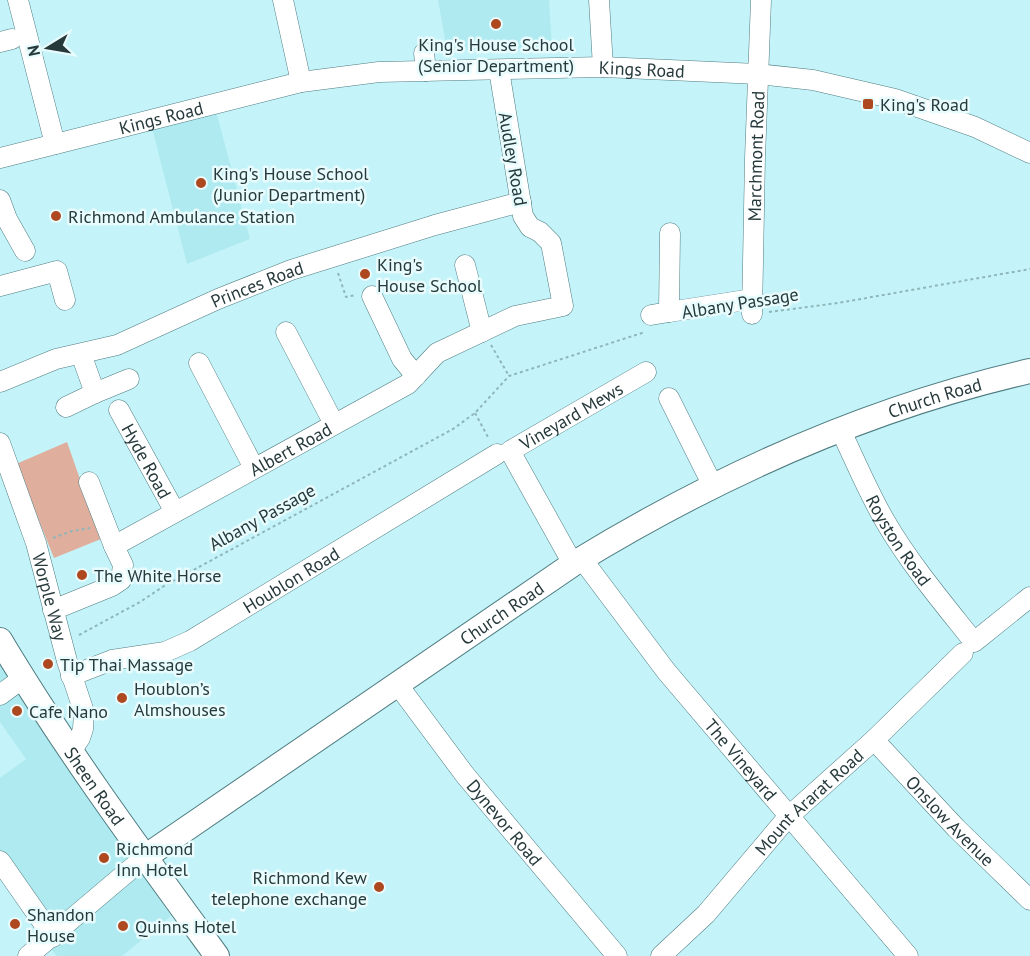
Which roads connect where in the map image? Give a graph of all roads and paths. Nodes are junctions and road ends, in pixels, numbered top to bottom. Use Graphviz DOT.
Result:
graph roads {
  1 [pos="18,0"];
  2 [pos="283,0"];
  3 [pos="599,0"];
  4 [pos="761,0"];
  5 [pos="603,68"];
  6 [pos="499,70"];
  7 [pos="758,74"];
  8 [pos="301,82"];
  9 [pos="55,144"];
  10 [pos="1030,153"];
  11 [pos="0,158"];
  12 [pos="0,200"];
  13 [pos="521,202"];
  14 [pos="670,233"];
  15 [pos="26,251"];
  16 [pos="332,257"];
  17 [pos="465,265"];
  18 [pos="1030,269"];
  19 [pos="0,286"];
  20 [pos="372,296"];
  21 [pos="65,300"];
  22 [pos="563,306"];
  23 [pos="752,306"];
  24 [pos="658,319"];
  25 [pos="286,332"];
  26 [pos="483,332"];
  27 [pos="81,354"];
  28 [pos="199,363"];
  29 [pos="1030,371"];
  30 [pos="646,372"];
  31 [pos="416,376"];
  32 [pos="509,376"];
  33 [pos="129,379"];
  34 [pos="0,382"];
  35 [pos="95,393"];
  36 [pos="669,398"];
  37 [pos="66,407"];
  38 [pos="119,410"];
  39 [pos="475,413"];
  40 [pos="334,424"];
  41 [pos="840,429"];
  42 [pos="0,443"];
  43 [pos="497,454"];
  44 [pos="518,465"];
  45 [pos="254,468"];
  46 [pos="89,482"];
  47 [pos="713,486"];
  48 [pos="175,512"];
  49 [pos="105,523"];
  50 [pos="36,543"];
  51 [pos="114,546"];
  52 [pos="578,562"];
  53 [pos="1030,597"];
  54 [pos="53,610"];
  55 [pos="0,640"];
  56 [pos="61,642"];
  57 [pos="968,647"];
  58 [pos="71,676"];
  59 [pos="23,678"];
  60 [pos="398,685"];
  61 [pos="0,695"];
  62 [pos="874,740"];
  63 [pos="72,750"];
  64 [pos="788,817"];
  65 [pos="145,857"];
  66 [pos="0,861"];
  67 [pos="1030,900"];
  68 [pos="52,937"];
  69 [pos="28,956"];
  70 [pos="217,956"];
  71 [pos="617,956"];
  72 [pos="661,956"];
  73 [pos="908,956"];
  1 -- 9 [label="street"];
  2 -- 8 [label="street"];
  3 -- 5 [label="street"];
  4 -- 7 [label="street, Marchmont Road"];
  5 -- 6 [label="street, Kings Road"];
  5 -- 7 [label="street, Kings Road"];
  6 -- 8 [label="street, Kings Road"];
  6 -- 13 [label="street, Audley Road"];
  7 -- 10 [label="street, Kings Road"];
  7 -- 23 [label="street, Marchmont Road"];
  8 -- 9 [label="street, Kings Road"];
  9 -- 11 [label="street, Kings Road"];
  12 -- 15 [label="street"];
  13 -- 16 [label="street, Princes Road"];
  13 -- 22 [label="street, Audley Road"];
  14 -- 24 [label="street"];
  16 -- 20 [label="path"];
  16 -- 27 [label="street, Princes Road"];
  17 -- 26 [label="street"];
  18 -- 23 [label="path, Albany Passage"];
  19 -- 21 [label="street"];
  20 -- 31 [label="street"];
  22 -- 26 [label="street, Albert Road"];
  23 -- 24 [label="street"];
  24 -- 32 [label="path, Albany Passage"];
  25 -- 40 [label="street"];
  26 -- 31 [label="street, Albert Road"];
  26 -- 32 [label="path"];
  27 -- 34 [label="street, Princes Road"];
  27 -- 35 [label="street"];
  28 -- 45 [label="street"];
  29 -- 41 [label="main road, Church Road"];
  30 -- 44 [label="street, Vineyard Mews"];
  31 -- 40 [label="street, Albert Road"];
  32 -- 39 [label="path, Albany Passage"];
  33 -- 35 [label="street"];
  35 -- 37 [label="street"];
  36 -- 47 [label="street"];
  38 -- 48 [label="street, Hyde Road"];
  39 -- 43 [label="path"];
  39 -- 56 [label="path, Albany Passage"];
  40 -- 45 [label="street, Albert Road"];
  41 -- 47 [label="main road, Church Road"];
  41 -- 57 [label="street, Royston Road"];
  42 -- 50 [label="street, Worple Way"];
  43 -- 58 [label="street, Houblon Road"];
  44 -- 52 [label="street, The Vineyard"];
  45 -- 48 [label="street, Albert Road"];
  46 -- 49 [label="street"];
  47 -- 52 [label="main road, Church Road"];
  48 -- 51 [label="street, Albert Road"];
  49 -- 50 [label="path"];
  49 -- 51 [label="street"];
  50 -- 54 [label="street, Worple Way"];
  51 -- 54 [label="street"];
  52 -- 60 [label="main road, Church Road"];
  52 -- 64 [label="street, The Vineyard"];
  53 -- 57 [label="street, Mount Ararat Road"];
  54 -- 56 [label="street, Worple Way"];
  55 -- 59 [label="main road, Sheen Road"];
  56 -- 58 [label="street, Worple Way"];
  57 -- 62 [label="street, Mount Ararat Road"];
  58 -- 63 [label="street, Worple Way"];
  59 -- 61 [label="street"];
  59 -- 63 [label="main road, Sheen Road"];
  60 -- 65 [label="main road, Church Road"];
  60 -- 71 [label="street, Dynevor Road"];
  62 -- 64 [label="street, Mount Ararat Road"];
  62 -- 67 [label="street, Onslow Avenue"];
  63 -- 65 [label="main road, Sheen Road"];
  64 -- 72 [label="street, Mount Ararat Road"];
  64 -- 73 [label="street, The Vineyard"];
  65 -- 68 [label="street, Church Road"];
  65 -- 70 [label="main road, Sheen Road"];
  66 -- 68 [label="street"];
  68 -- 69 [label="street, Church Road"];
}
